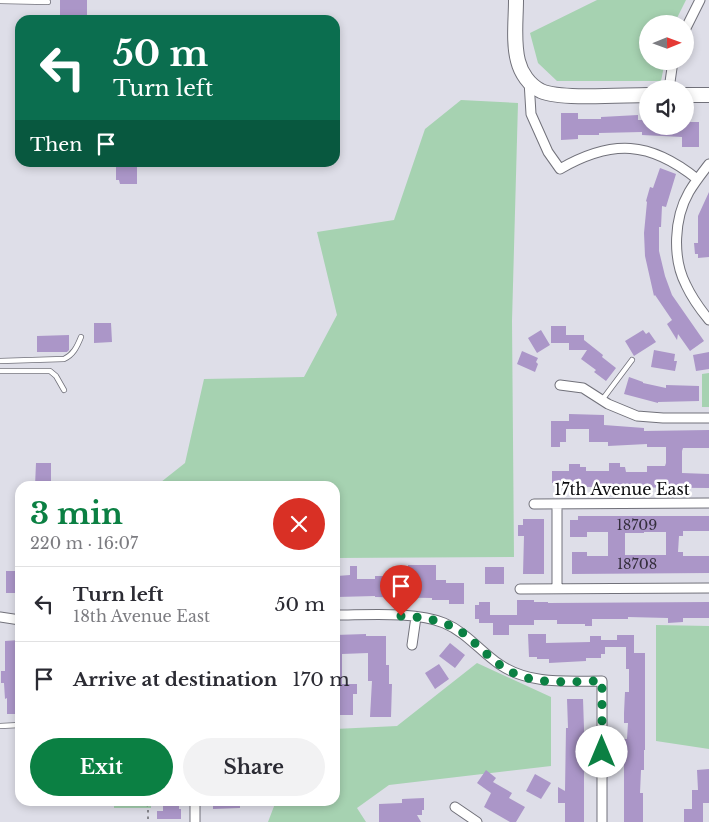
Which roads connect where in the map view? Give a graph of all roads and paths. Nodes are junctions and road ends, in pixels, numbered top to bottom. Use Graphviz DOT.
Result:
graph roads {
  1 [pos="516,0"];
  2 [pos="700,0"];
  3 [pos="0,1"];
  4 [pos="48,2"];
  5 [pos="692,15"];
  6 [pos="528,81"];
  7 [pos="639,96"];
  8 [pos="694,96"];
  9 [pos="709,96"];
  10 [pos="709,164"];
  11 [pos="698,179"];
  12 [pos="709,320"];
  13 [pos="81,338"];
  14 [pos="632,360"];
  15 [pos="0,361"];
  16 [pos="0,371"];
  17 [pos="560,384"];
  18 [pos="64,390"];
  19 [pos="602,400"];
  20 [pos="709,418"];
  21 [pos="709,503"];
  22 [pos="534,504"];
  23 [pos="557,504"];
  24 [pos="709,588"];
  25 [pos="557,589"];
  26 [pos="520,590"];
  27 [pos="340,615"];
  28 [pos="0,617"];
  29 [pos="416,617"];
  30 [pos="15,619"];
  31 [pos="412,646"];
  32 [pos="15,725"];
  33 [pos="0,726"];
  34 [pos="148,806"];
  35 [pos="195,806"];
  36 [pos="455,807"];
  37 [pos="148,822"];
  38 [pos="195,822"];
  39 [pos="477,822"];
  40 [pos="602,822"];
  1 -- 6 [label="street"];
  2 -- 5 [label="street"];
  3 -- 4 [label="lane"];
  6 -- 7 [label="street"];
  6 -- 11 [label="street"];
  8 -- 9 [label="street"];
  10 -- 11 [label="street"];
  11 -- 12 [label="street"];
  13 -- 15 [label="lane"];
  14 -- 19 [label="lane"];
  16 -- 18 [label="lane"];
  17 -- 19 [label="street"];
  19 -- 20 [label="street"];
  21 -- 23 [label="street, 17th Avenue East"];
  22 -- 23 [label="street, 17th Avenue East"];
  23 -- 25 [label="street"];
  24 -- 25 [label="street"];
  25 -- 26 [label="street"];
  27 -- 29 [label="street"];
  28 -- 30 [label="street"];
  29 -- 31 [label="street"];
  29 -- 40 [label="street"];
  32 -- 33 [label="lane"];
  34 -- 37 [label="path"];
  35 -- 38 [label="street"];
  36 -- 39 [label="street"];
}
